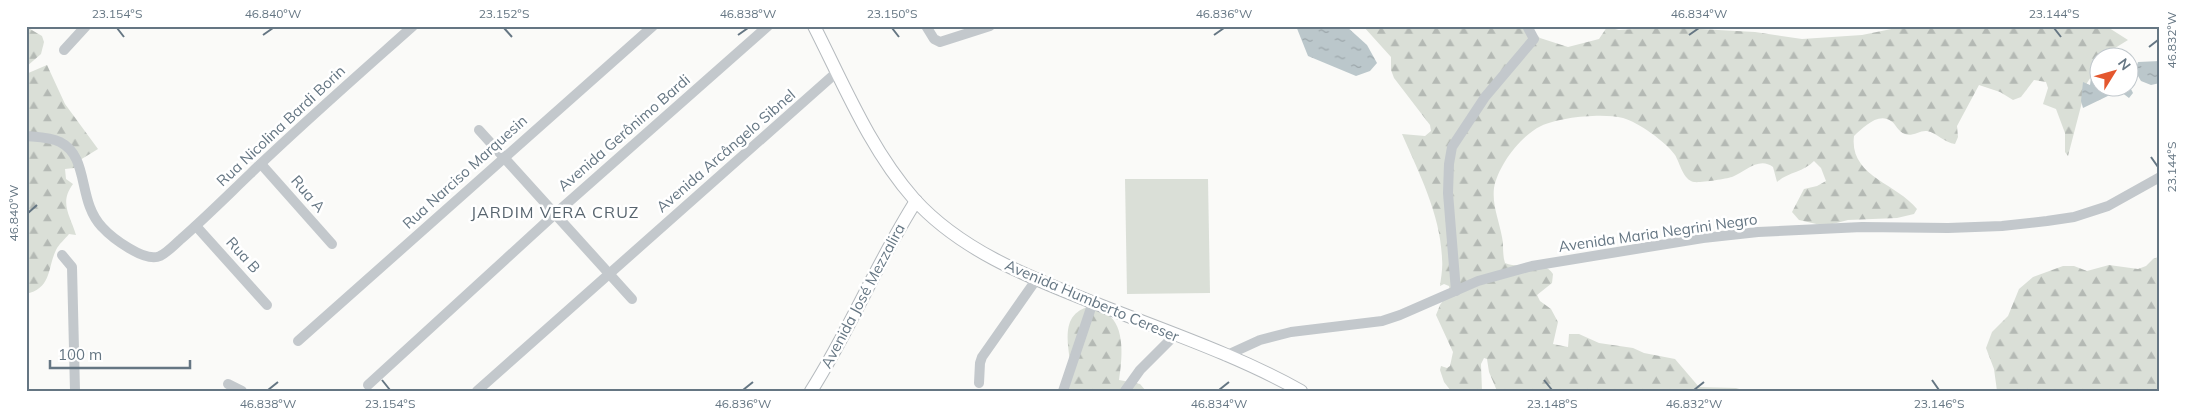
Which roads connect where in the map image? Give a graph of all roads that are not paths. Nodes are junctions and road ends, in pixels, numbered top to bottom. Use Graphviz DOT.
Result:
graph roads {
  1 [pos="86,26"];
  2 [pos="413,26"];
  3 [pos="653,26"];
  4 [pos="768,26"];
  5 [pos="814,26"];
  6 [pos="926,26"];
  7 [pos="990,26"];
  8 [pos="1527,26"];
  9 [pos="64,50"];
  10 [pos="837,72"];
  11 [pos="479,130"];
  12 [pos="26,136"];
  13 [pos="504,158"];
  14 [pos="261,164"];
  15 [pos="2160,177"];
  16 [pos="916,201"];
  17 [pos="555,214"];
  18 [pos="196,226"];
  19 [pos="332,244"];
  20 [pos="62,255"];
  21 [pos="609,274"];
  22 [pos="1036,280"];
  23 [pos="1456,291"];
  24 [pos="632,299"];
  25 [pos="1093,302"];
  26 [pos="268,305"];
  27 [pos="1174,335"];
  28 [pos="298,341"];
  29 [pos="1225,356"];
  30 [pos="228,384"];
  31 [pos="979,384"];
  32 [pos="368,385"];
  33 [pos="483,389"];
  34 [pos="75,391"];
  35 [pos="242,391"];
  36 [pos="811,391"];
  37 [pos="1063,391"];
  38 [pos="1125,391"];
  39 [pos="1301,391"];
  1 -- 9 [label="street"];
  2 -- 14 [label="street, Rua Nicolina Bardi Borin"];
  3 -- 13 [label="street, Rua Narciso Marquesin"];
  4 -- 17 [label="street, Avenida Gerônimo Bardi"];
  5 -- 10 [label="main road, Avenida Humberto Cereser"];
  6 -- 7 [label="street"];
  8 -- 23 [label="street"];
  10 -- 16 [label="main road, Avenida Humberto Cereser"];
  10 -- 21 [label="street, Avenida Arcângelo Sibnel"];
  11 -- 13 [label="street"];
  12 -- 18 [label="street, Rua Nicolina Bardi Borin"];
  13 -- 17 [label="street"];
  13 -- 28 [label="street, Rua Narciso Marquesin"];
  14 -- 18 [label="street, Rua Nicolina Bardi Borin"];
  14 -- 19 [label="street, Rua A"];
  15 -- 23 [label="street, Avenida Maria Negrini Negro"];
  16 -- 22 [label="main road, Avenida Humberto Cereser"];
  16 -- 36 [label="main road, Avenida José Mezzalira"];
  17 -- 21 [label="street"];
  17 -- 32 [label="street, Avenida Gerônimo Bardi"];
  18 -- 26 [label="street, Rua B"];
  20 -- 34 [label="street"];
  21 -- 24 [label="street"];
  21 -- 33 [label="street, Avenida Arcângelo Sibnel"];
  22 -- 25 [label="main road, Avenida Humberto Cereser"];
  22 -- 31 [label="street"];
  23 -- 29 [label="street, Avenida Maria Negrini Negro"];
  25 -- 27 [label="main road, Avenida Humberto Cereser"];
  25 -- 37 [label="street"];
  27 -- 29 [label="main road, Avenida Humberto Cereser"];
  27 -- 38 [label="street"];
  29 -- 39 [label="main road, Avenida Humberto Cereser"];
  30 -- 35 [label="street"];
}
